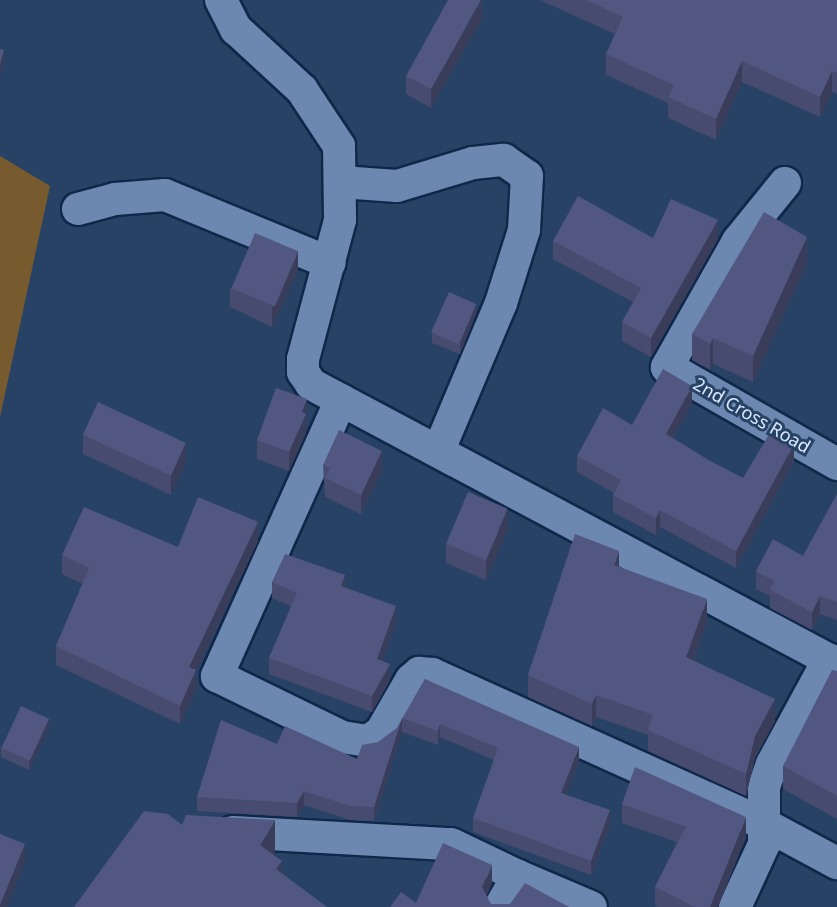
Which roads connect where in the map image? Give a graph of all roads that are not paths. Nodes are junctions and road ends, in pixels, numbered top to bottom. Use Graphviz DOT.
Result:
graph roads {
  1 [pos="221,0"];
  2 [pos="341,182"];
  3 [pos="785,183"];
  4 [pos="78,209"];
  5 [pos="330,264"];
  6 [pos="341,400"];
  7 [pos="439,450"];
  8 [pos="837,464"];
  9 [pos="833,662"];
  10 [pos="766,825"];
  11 [pos="206,830"];
  12 [pos="837,863"];
  13 [pos="518,876"];
  14 [pos="500,907"];
  15 [pos="591,907"];
  16 [pos="735,907"];
  1 -- 2 [label="street"];
  2 -- 5 [label="street"];
  2 -- 7 [label="street"];
  3 -- 8 [label="street, 2nd Cross Road"];
  4 -- 5 [label="street"];
  5 -- 6 [label="street"];
  6 -- 7 [label="street"];
  6 -- 10 [label="street"];
  7 -- 9 [label="street"];
  9 -- 10 [label="street"];
  10 -- 12 [label="street"];
  10 -- 16 [label="street"];
  11 -- 13 [label="street"];
  13 -- 14 [label="street"];
  13 -- 15 [label="street"];
}
